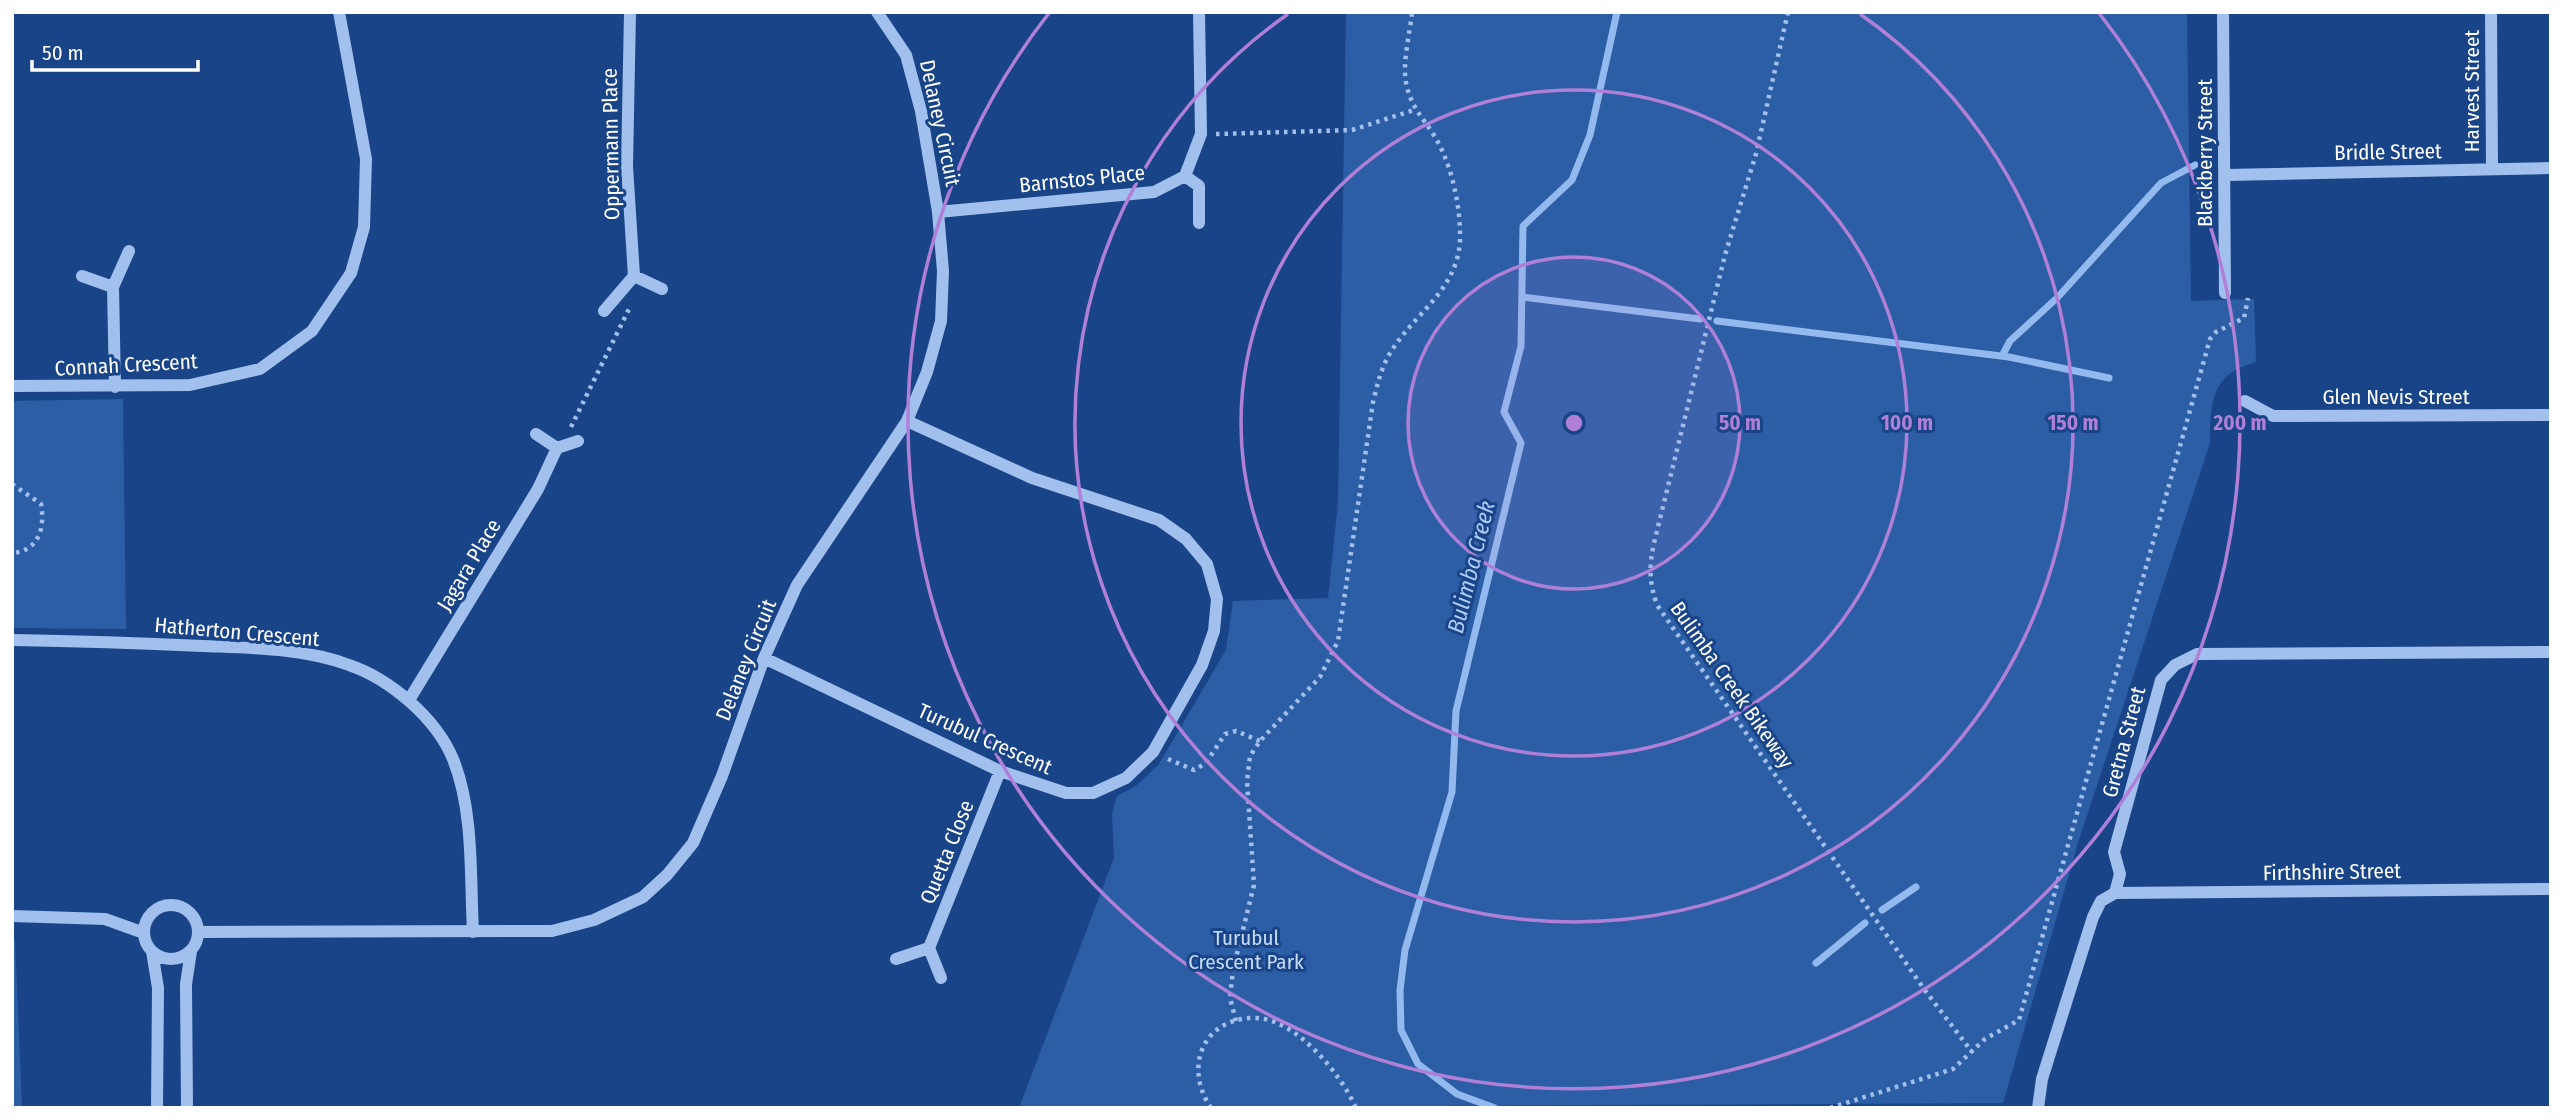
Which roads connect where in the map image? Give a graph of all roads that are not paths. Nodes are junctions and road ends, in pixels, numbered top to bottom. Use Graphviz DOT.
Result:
graph roads {
  1 [pos="339,12"];
  2 [pos="630,12"];
  3 [pos="877,12"];
  4 [pos="1199,12"];
  5 [pos="2223,12"];
  6 [pos="2491,12"];
  7 [pos="2551,168"];
  8 [pos="2492,169"];
  9 [pos="2226,175"];
  10 [pos="1185,176"];
  11 [pos="938,212"];
  12 [pos="1199,223"];
  13 [pos="129,251"];
  14 [pos="82,276"];
  15 [pos="634,276"];
  16 [pos="113,287"];
  17 [pos="663,289"];
  18 [pos="2225,293"];
  19 [pos="604,311"];
  20 [pos="12,386"];
  21 [pos="116,387"];
  22 [pos="2245,401"];
  23 [pos="2551,415"];
  24 [pos="907,421"];
  25 [pos="536,434"];
  26 [pos="578,441"];
  27 [pos="557,448"];
  28 [pos="12,640"];
  29 [pos="2551,652"];
  30 [pos="764,658"];
  31 [pos="409,700"];
  32 [pos="1000,771"];
  33 [pos="2551,889"];
  34 [pos="2115,893"];
  35 [pos="12,916"];
  36 [pos="199,932"];
  37 [pos="473,932"];
  38 [pos="144,933"];
  39 [pos="929,948"];
  40 [pos="152,951"];
  41 [pos="191,951"];
  42 [pos="896,959"];
  43 [pos="941,978"];
  44 [pos="157,1108"];
  45 [pos="187,1108"];
  46 [pos="2038,1108"];
  1 -- 21 [label="street, Connah Crescent"];
  2 -- 15 [label="street, Oppermann Place"];
  3 -- 11 [label="street, Delaney Circuit"];
  4 -- 10 [label="street"];
  5 -- 9 [label="street, Blackberry Street"];
  6 -- 8 [label="street, Harvest Street"];
  7 -- 8 [label="street, Bridle Street"];
  8 -- 9 [label="street, Bridle Street"];
  9 -- 18 [label="street, Blackberry Street"];
  10 -- 11 [label="street, Barnstos Place"];
  10 -- 12 [label="street"];
  11 -- 24 [label="street, Delaney Circuit"];
  13 -- 16 [label="street"];
  14 -- 16 [label="street"];
  15 -- 17 [label="street"];
  15 -- 19 [label="street"];
  16 -- 21 [label="street"];
  20 -- 21 [label="street, Connah Crescent"];
  22 -- 23 [label="street, Glen Nevis Street"];
  24 -- 30 [label="street, Delaney Circuit"];
  24 -- 32 [label="street, Turubul Crescent"];
  25 -- 27 [label="street"];
  26 -- 27 [label="street"];
  27 -- 31 [label="street, Jagara Place"];
  28 -- 31 [label="street, Hatherton Crescent"];
  29 -- 34 [label="street, Gretna Street"];
  30 -- 32 [label="street, Turubul Crescent"];
  30 -- 37 [label="street, Delaney Circuit"];
  31 -- 37 [label="street, Hatherton Crescent"];
  32 -- 39 [label="street, Quetta Close"];
  33 -- 34 [label="street, Firthshire Street"];
  34 -- 46 [label="street"];
  35 -- 38 [label="street"];
  36 -- 37 [label="street, Delaney Circuit"];
  36 -- 38 [label="street"];
  36 -- 41 [label="street"];
  38 -- 40 [label="street"];
  39 -- 42 [label="street"];
  39 -- 43 [label="street"];
  40 -- 41 [label="street"];
  40 -- 44 [label="street"];
  41 -- 45 [label="street"];
}
